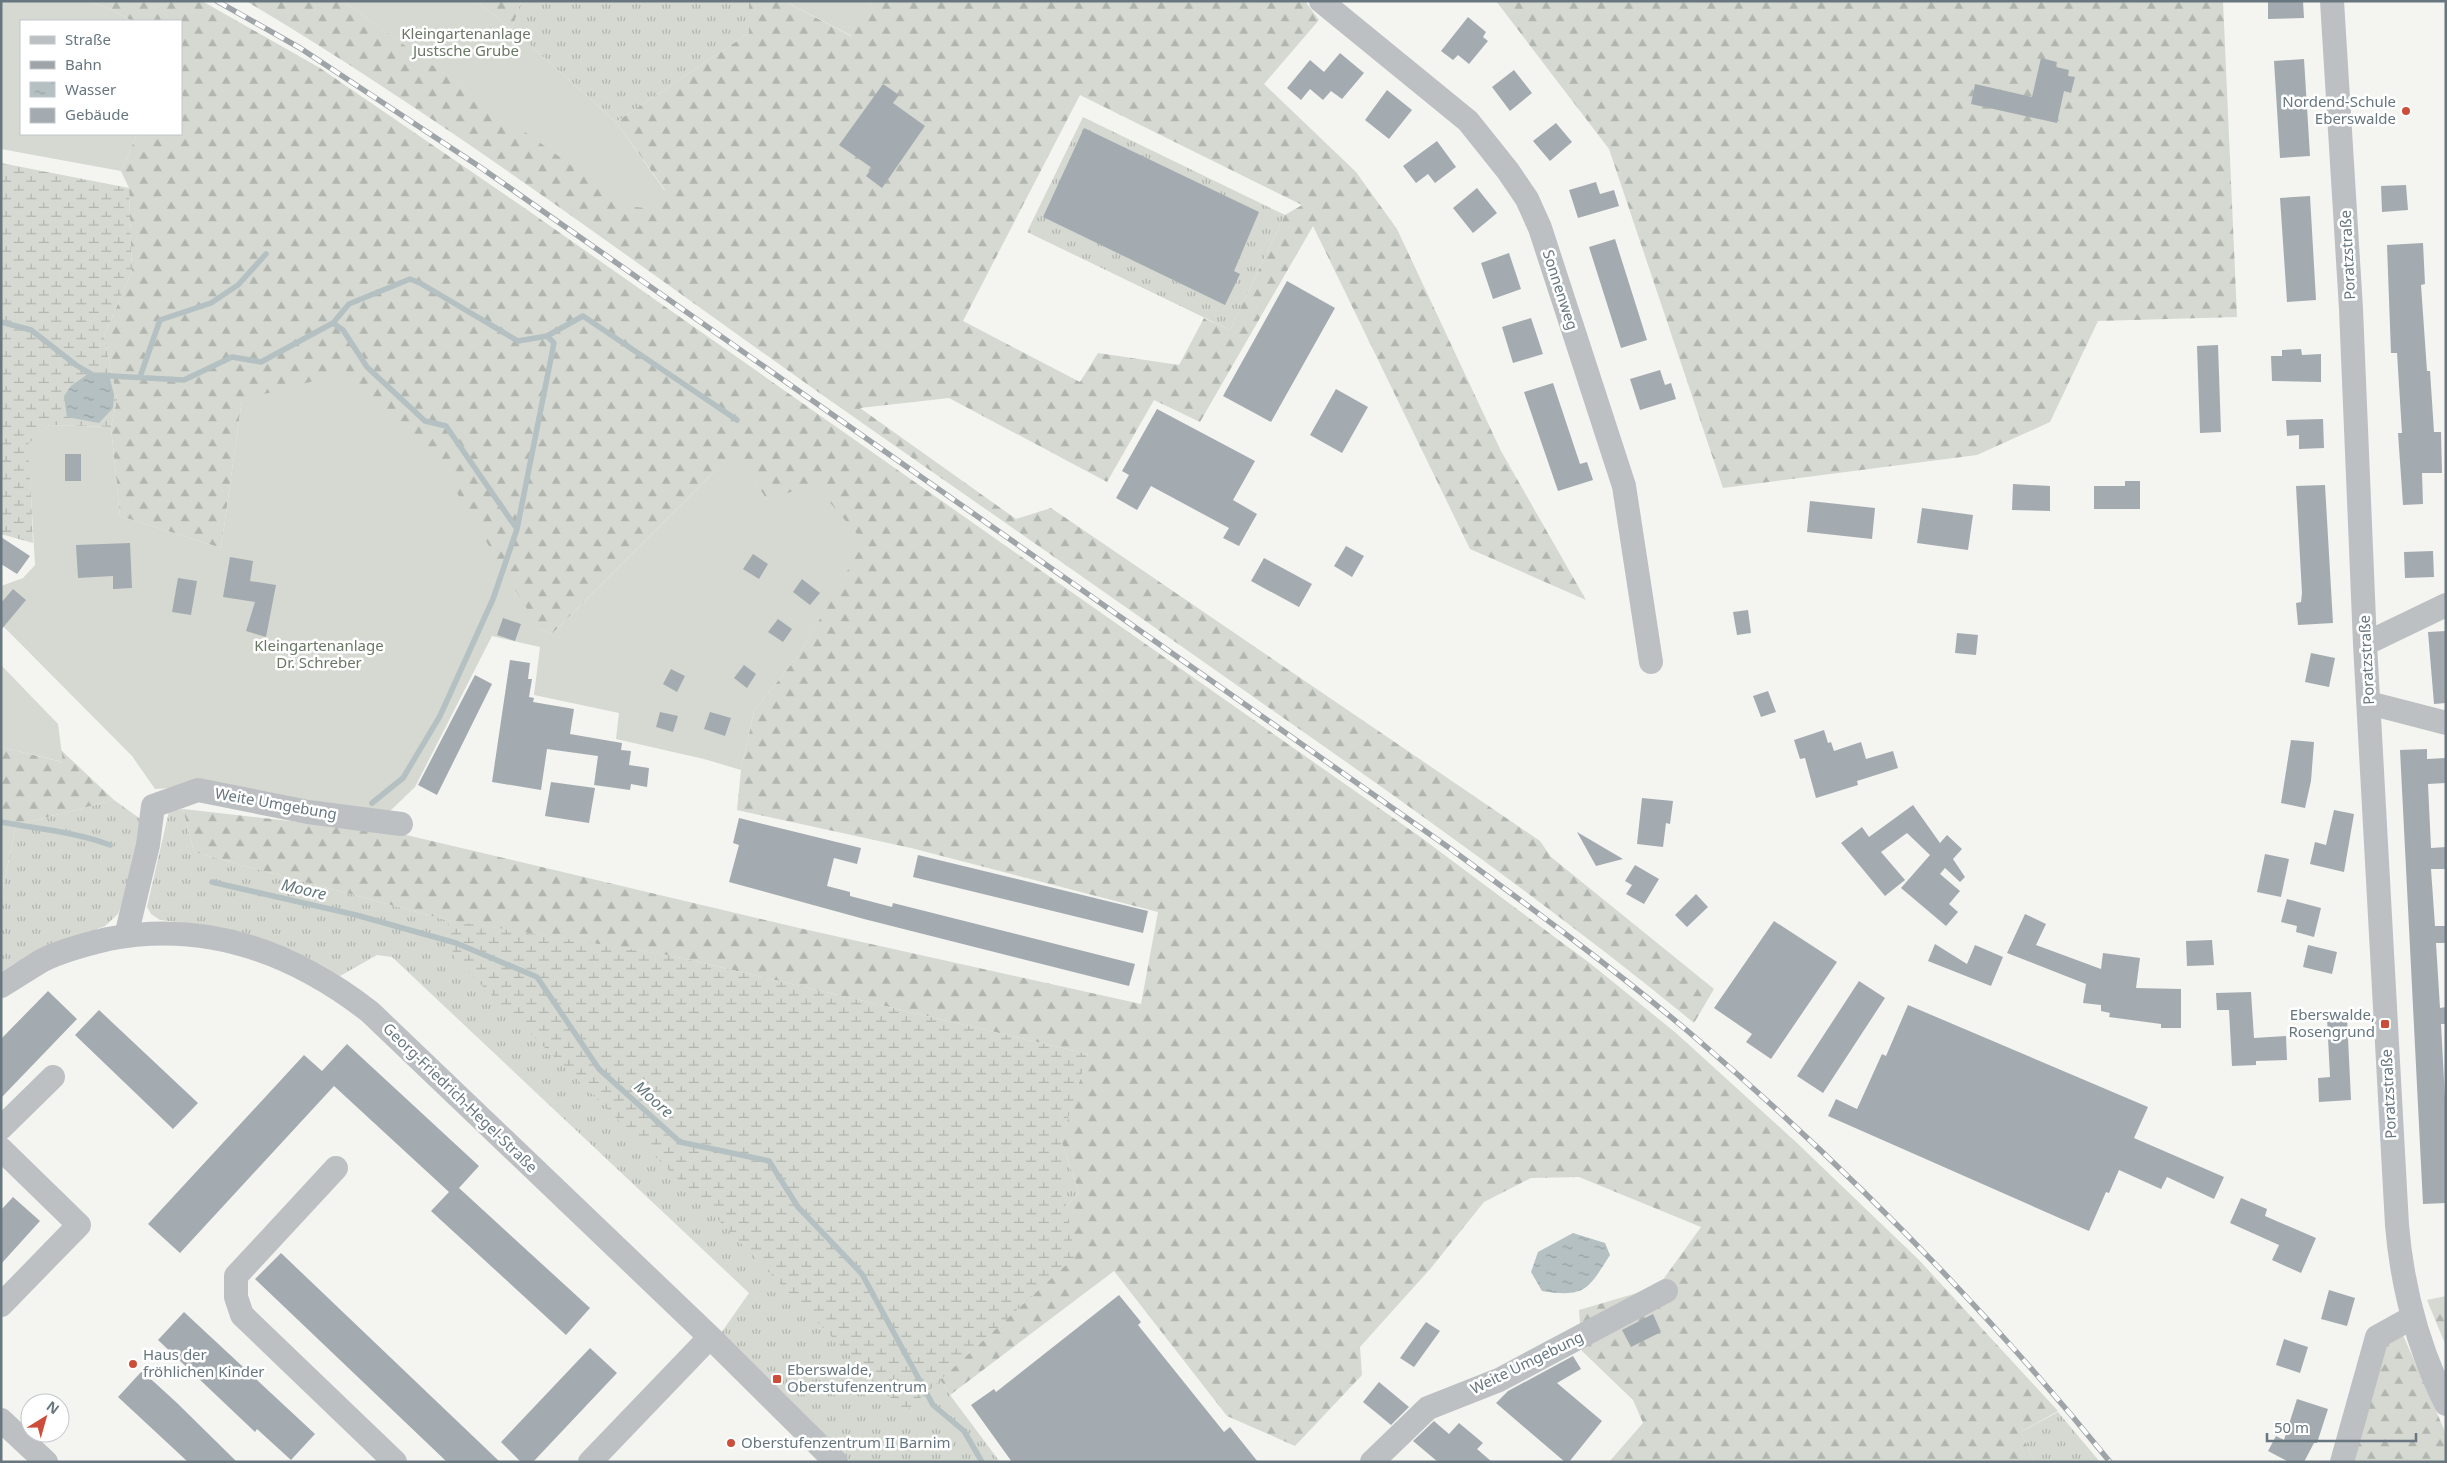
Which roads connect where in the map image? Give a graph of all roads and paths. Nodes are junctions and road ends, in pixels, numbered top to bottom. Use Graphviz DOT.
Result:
graph roads {
  1 [pos="1321,1"];
  2 [pos="2332,1"];
  3 [pos="2446,605"];
  4 [pos="2365,644"];
  5 [pos="1651,662"];
  6 [pos="2369,703"];
  7 [pos="2446,723"];
  8 [pos="401,824"];
  9 [pos="126,936"];
  10 [pos="1,986"];
  11 [pos="53,1077"];
  12 [pos="1,1128"];
  13 [pos="1,1149"];
  14 [pos="336,1168"];
  15 [pos="1666,1291"];
  16 [pos="1,1305"];
  17 [pos="2413,1317"];
  18 [pos="710,1337"];
  19 [pos="2446,1404"];
  20 [pos="1,1420"];
  21 [pos="46,1462"];
  22 [pos="395,1462"];
  23 [pos="590,1462"];
  24 [pos="836,1462"];
  25 [pos="1372,1462"];
  26 [pos="2342,1462"];
  1 -- 5 [label="street, Sonnenweg"];
  2 -- 4 [label="street, Poratzstraße"];
  3 -- 4 [label="street"];
  4 -- 6 [label="street, Poratzstraße"];
  6 -- 7 [label="street"];
  6 -- 17 [label="street, Poratzstraße"];
  8 -- 9 [label="street, Weite Umgebung"];
  9 -- 10 [label="street, Georg-Friedrich-Hegel-Straße"];
  9 -- 18 [label="street, Georg-Friedrich-Hegel-Straße"];
  11 -- 12 [label="street"];
  13 -- 16 [label="street"];
  14 -- 22 [label="street"];
  15 -- 25 [label="street, Weite Umgebung"];
  17 -- 19 [label="street, Poratzstraße"];
  17 -- 26 [label="street"];
  18 -- 23 [label="street"];
  18 -- 24 [label="street, Georg-Friedrich-Hegel-Straße"];
  20 -- 21 [label="street"];
}
